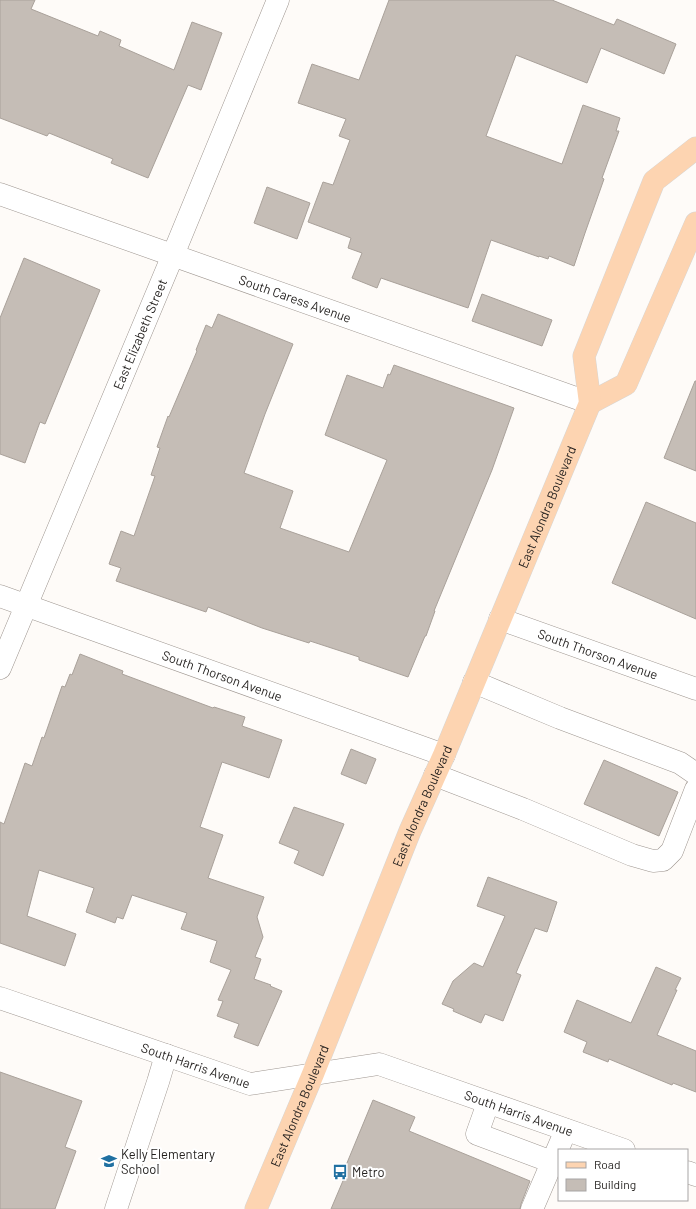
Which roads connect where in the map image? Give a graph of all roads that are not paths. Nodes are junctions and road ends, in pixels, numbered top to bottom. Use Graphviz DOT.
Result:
graph roads {
  1 [pos="278,0"];
  2 [pos="696,148"];
  3 [pos="0,194"];
  4 [pos="696,223"];
  5 [pos="173,255"];
  6 [pos="590,403"];
  7 [pos="0,596"];
  8 [pos="26,606"];
  9 [pos="500,619"];
  10 [pos="0,668"];
  11 [pos="474,682"];
  12 [pos="696,689"];
  13 [pos="444,755"];
  14 [pos="696,774"];
  15 [pos="435,775"];
  16 [pos="696,789"];
  17 [pos="0,998"];
  18 [pos="166,1055"];
  19 [pos="313,1074"];
  20 [pos="488,1103"];
  21 [pos="566,1130"];
  22 [pos="621,1149"];
  23 [pos="552,1162"];
  24 [pos="116,1209"];
  25 [pos="256,1209"];
  26 [pos="532,1209"];
  1 -- 5 [label="street, East Elizabeth Street"];
  2 -- 6 [label="main road, East Alondra Boulevard"];
  3 -- 5 [label="street, South Caress Avenue"];
  4 -- 6 [label="main road"];
  5 -- 6 [label="street, South Caress Avenue"];
  5 -- 8 [label="street, East Elizabeth Street"];
  6 -- 9 [label="main road, East Alondra Boulevard"];
  7 -- 8 [label="street, South Thorson Avenue"];
  8 -- 10 [label="street, East Elizabeth Street"];
  8 -- 13 [label="street, South Thorson Avenue"];
  9 -- 11 [label="main road, East Alondra Boulevard"];
  9 -- 12 [label="street, South Thorson Avenue"];
  11 -- 13 [label="main road, East Alondra Boulevard"];
  11 -- 14 [label="street"];
  13 -- 15 [label="main road, East Alondra Boulevard"];
  15 -- 16 [label="street"];
  15 -- 19 [label="main road, East Alondra Boulevard"];
  17 -- 18 [label="street, South Harris Avenue"];
  18 -- 19 [label="street, South Harris Avenue"];
  18 -- 24 [label="street"];
  19 -- 20 [label="street, South Harris Avenue"];
  19 -- 25 [label="main road, East Alondra Boulevard"];
  20 -- 21 [label="street, South Harris Avenue"];
  20 -- 23 [label="street"];
  21 -- 22 [label="street, South Harris Avenue"];
  21 -- 23 [label="street"];
  23 -- 26 [label="street"];
}
